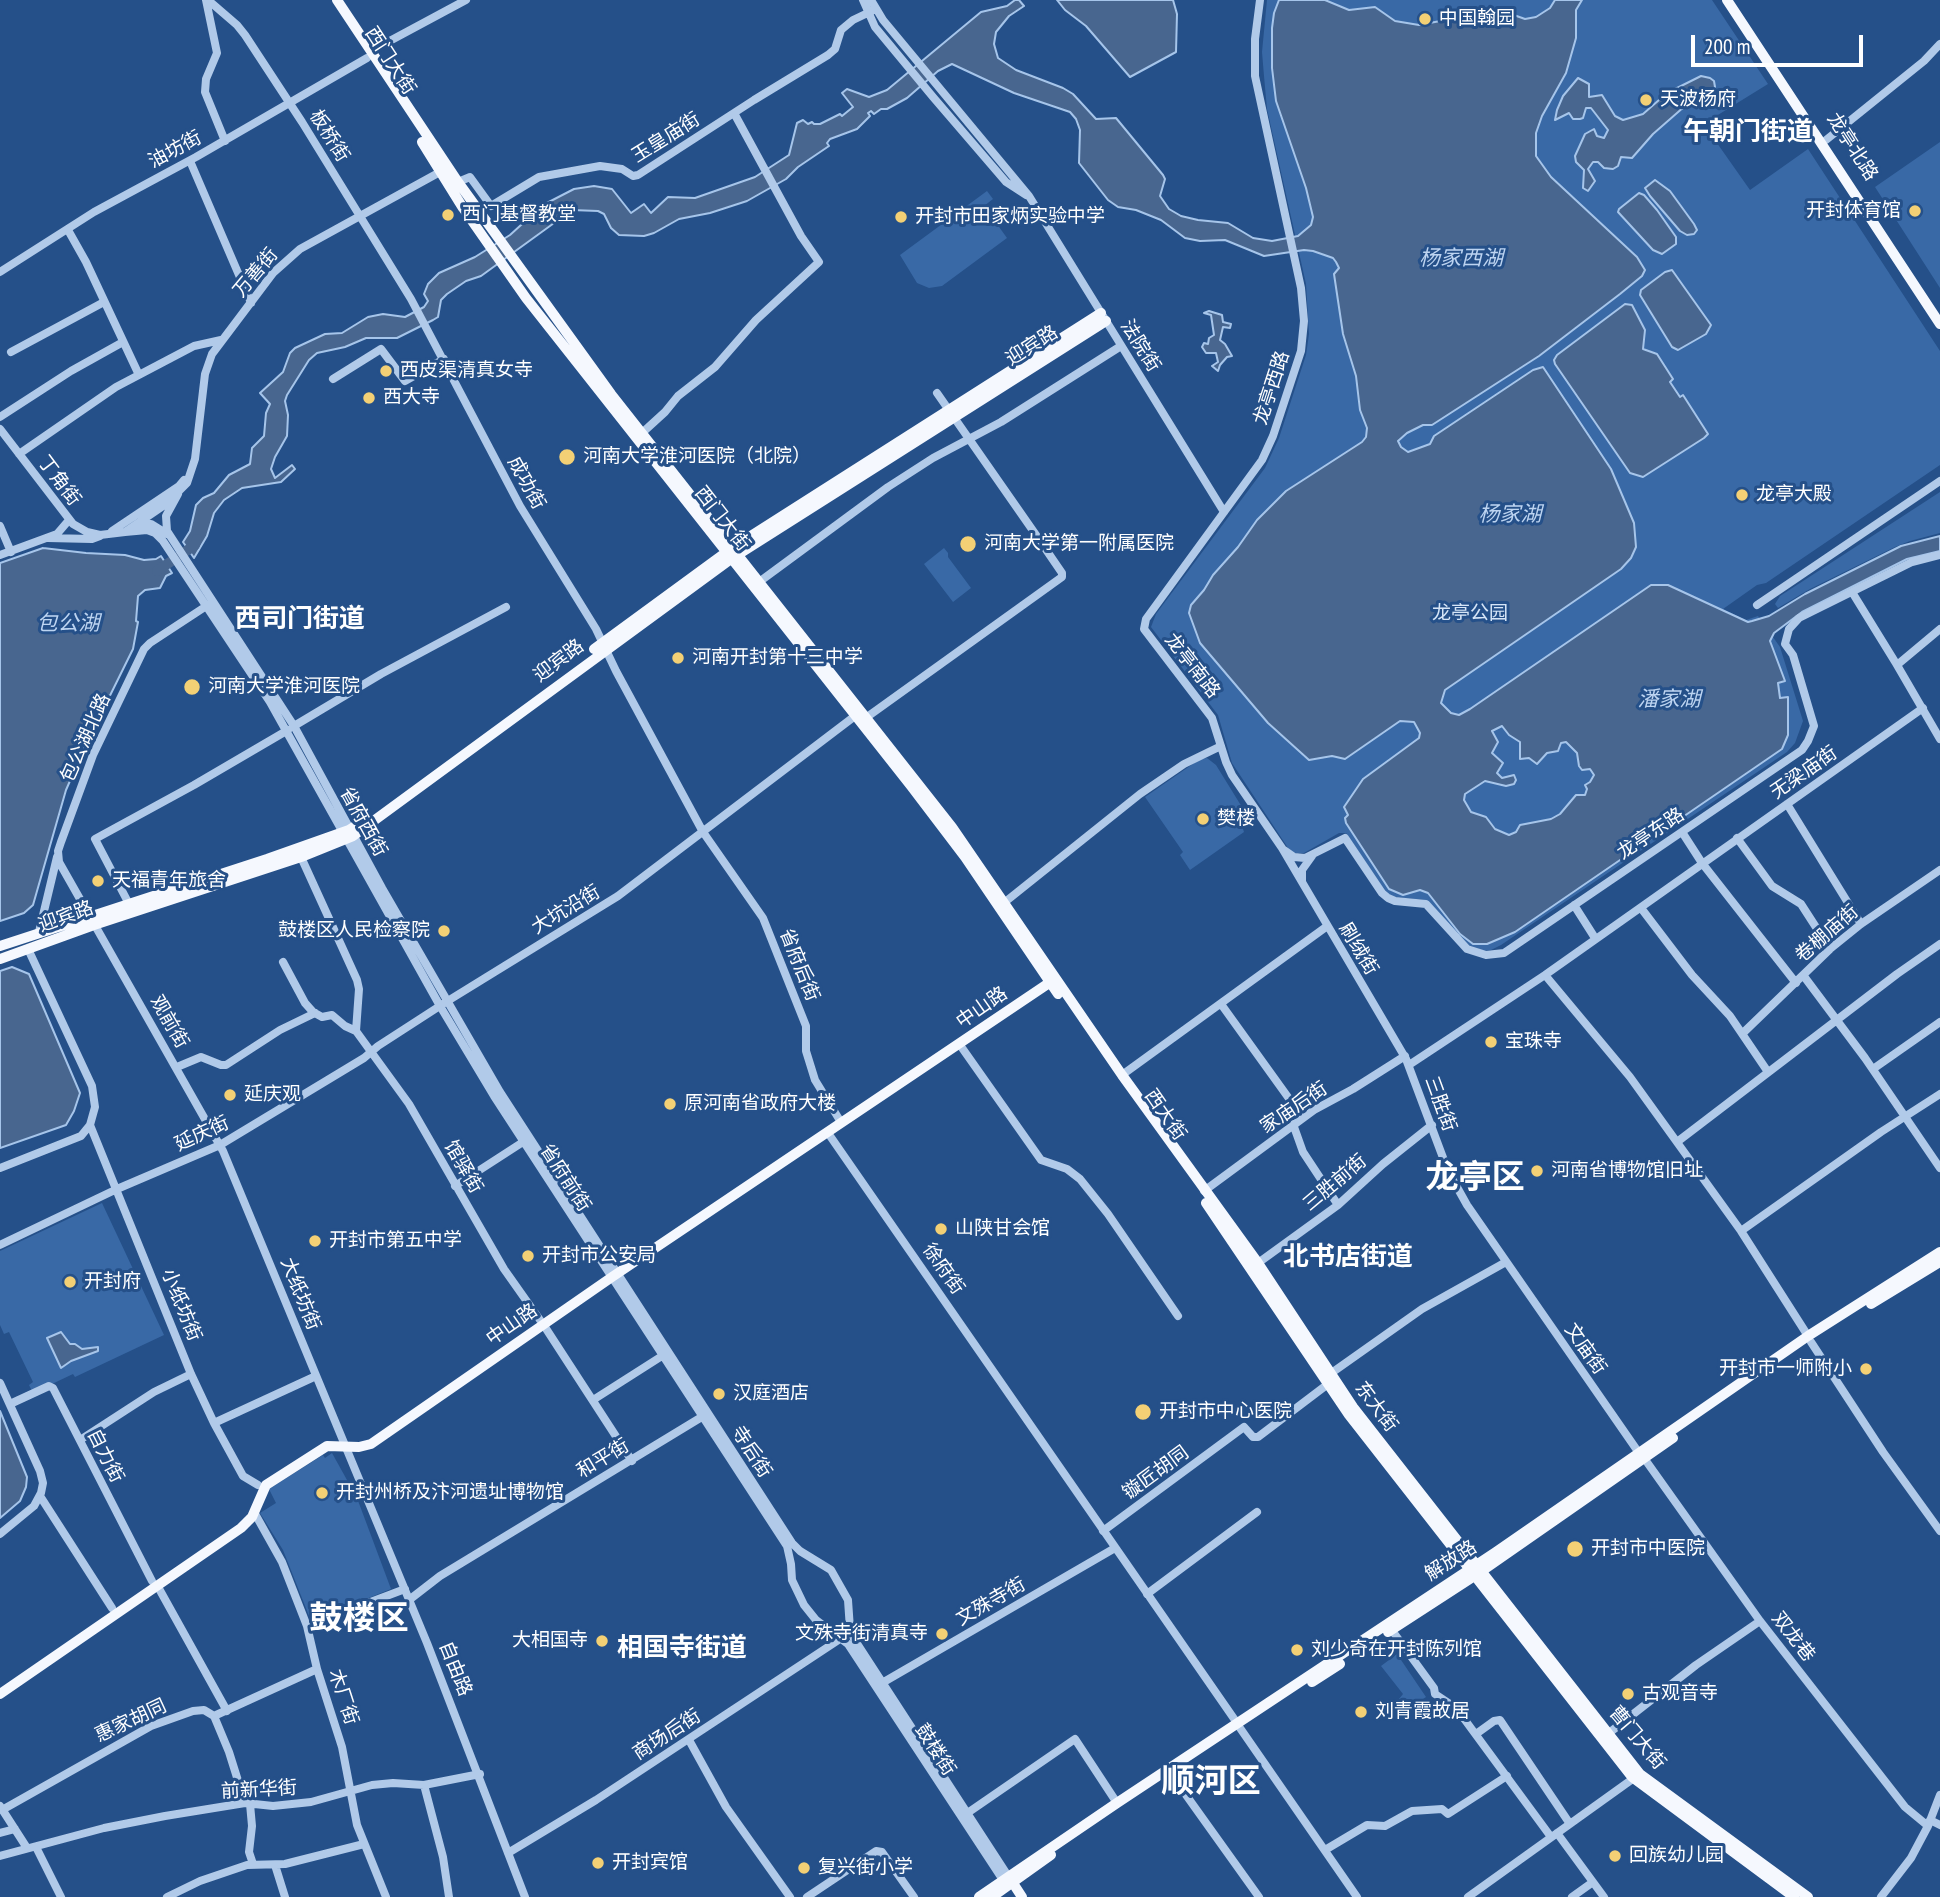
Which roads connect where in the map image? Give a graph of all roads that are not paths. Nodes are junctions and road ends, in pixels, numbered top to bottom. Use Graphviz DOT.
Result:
graph roads {
  1 [pos="207,0"];
  2 [pos="330,0"];
  3 [pos="337,0"];
  4 [pos="466,0"];
  5 [pos="863,0"];
  6 [pos="871,0"];
  7 [pos="1260,0"];
  8 [pos="1727,0"];
  9 [pos="1734,0"];
  10 [pos="872,11"];
  11 [pos="1940,44"];
  12 [pos="369,55"];
  13 [pos="289,102"];
  14 [pos="734,113"];
  15 [pos="1826,139"];
  16 [pos="225,141"];
  17 [pos="190,161"];
  18 [pos="440,172"];
  19 [pos="458,183"];
  20 [pos="1029,196"];
  21 [pos="468,205"];
  22 [pos="359,216"];
  23 [pos="68,230"];
  24 [pos="0,272"];
  25 [pos="104,302"];
  26 [pos="251,303"];
  27 [pos="1940,313"];
  28 [pos="1103,317"];
  29 [pos="1940,324"];
  30 [pos="431,333"];
  31 [pos="220,341"];
  32 [pos="123,342"];
  33 [pos="1121,345"];
  34 [pos="11,352"];
  35 [pos="444,359"];
  36 [pos="139,375"];
  37 [pos="333,379"];
  38 [pos="937,393"];
  39 [pos="952,412"];
  40 [pos="0,417"];
  41 [pos="0,429"];
  42 [pos="642,433"];
  43 [pos="970,438"];
  44 [pos="19,454"];
  45 [pos="1940,481"];
  46 [pos="179,490"];
  47 [pos="166,504"];
  48 [pos="1224,512"];
  49 [pos="69,520"];
  50 [pos="138,524"];
  51 [pos="0,526"];
  52 [pos="122,529"];
  53 [pos="104,535"];
  54 [pos="163,535"];
  55 [pos="48,538"];
  56 [pos="11,552"];
  57 [pos="732,554"];
  58 [pos="0,555"];
  59 [pos="1940,555"];
  60 [pos="759,582"];
  61 [pos="1852,592"];
  62 [pos="210,604"];
  63 [pos="1757,605"];
  64 [pos="506,607"];
  65 [pos="1940,629"];
  66 [pos="1778,633"];
  67 [pos="1786,644"];
  68 [pos="604,646"];
  69 [pos="1897,665"];
  70 [pos="1923,708"];
  71 [pos="855,716"];
  72 [pos="867,717"];
  73 [pos="291,728"];
  74 [pos="1940,739"];
  75 [pos="1221,746"];
  76 [pos="1787,804"];
  77 [pos="703,832"];
  78 [pos="1682,832"];
  79 [pos="348,834"];
  80 [pos="1737,838"];
  81 [pos="1282,848"];
  82 [pos="58,851"];
  83 [pos="1312,856"];
  84 [pos="301,857"];
  85 [pos="1702,863"];
  86 [pos="1940,870"];
  87 [pos="1302,882"];
  88 [pos="1005,902"];
  89 [pos="129,904"];
  90 [pos="1574,905"];
  91 [pos="1641,908"];
  92 [pos="91,920"];
  93 [pos="1861,924"];
  94 [pos="1326,927"];
  95 [pos="39,932"];
  96 [pos="1595,938"];
  97 [pos="1940,944"];
  98 [pos="0,946"];
  99 [pos="28,949"];
  100 [pos="1830,949"];
  101 [pos="0,959"];
  102 [pos="284,962"];
  103 [pos="1545,975"];
  104 [pos="1803,975"];
  105 [pos="1051,979"];
  106 [pos="1796,983"];
  107 [pos="443,1003"];
  108 [pos="1221,1004"];
  109 [pos="314,1013"];
  110 [pos="1837,1020"];
  111 [pos="1940,1022"];
  112 [pos="356,1031"];
  113 [pos="1743,1033"];
  114 [pos="960,1045"];
  115 [pos="371,1052"];
  116 [pos="1407,1061"];
  117 [pos="177,1067"];
  118 [pos="1873,1069"];
  119 [pos="1768,1072"];
  120 [pos="1122,1075"];
  121 [pos="497,1094"];
  122 [pos="1940,1094"];
  123 [pos="1905,1115"];
  124 [pos="1303,1118"];
  125 [pos="839,1119"];
  126 [pos="1293,1124"];
  127 [pos="90,1125"];
  128 [pos="1432,1125"];
  129 [pos="828,1133"];
  130 [pos="523,1142"];
  131 [pos="1677,1142"];
  132 [pos="220,1145"];
  133 [pos="0,1168"];
  134 [pos="1940,1168"];
  135 [pos="455,1186"];
  136 [pos="117,1189"];
  137 [pos="1204,1191"];
  138 [pos="1338,1205"];
  139 [pos="1741,1231"];
  140 [pos="0,1245"];
  141 [pos="1940,1252"];
  142 [pos="1506,1262"];
  143 [pos="1940,1262"];
  144 [pos="1254,1265"];
  145 [pos="613,1273"];
  146 [pos="1178,1316"];
  147 [pos="542,1322"];
  148 [pos="1810,1339"];
  149 [pos="662,1356"];
  150 [pos="191,1374"];
  151 [pos="316,1376"];
  152 [pos="1329,1379"];
  153 [pos="0,1383"];
  154 [pos="593,1400"];
  155 [pos="10,1405"];
  156 [pos="704,1415"];
  157 [pos="214,1423"];
  158 [pos="80,1440"];
  159 [pos="346,1448"];
  160 [pos="1642,1455"];
  161 [pos="632,1461"];
  162 [pos="258,1485"];
  163 [pos="40,1496"];
  164 [pos="254,1512"];
  165 [pos="1257,1512"];
  166 [pos="1939,1528"];
  167 [pos="1103,1531"];
  168 [pos="0,1534"];
  169 [pos="1115,1548"];
  170 [pos="1476,1570"];
  171 [pos="155,1583"];
  172 [pos="405,1589"];
  173 [pos="1147,1594"];
  174 [pos="409,1600"];
  175 [pos="111,1608"];
  176 [pos="1760,1621"];
  177 [pos="307,1626"];
  178 [pos="1391,1629"];
  179 [pos="840,1639"];
  180 [pos="858,1646"];
  181 [pos="317,1670"];
  182 [pos="882,1683"];
  183 [pos="0,1686"];
  184 [pos="0,1694"];
  185 [pos="227,1711"];
  186 [pos="214,1716"];
  187 [pos="1239,1726"];
  188 [pos="1609,1733"];
  189 [pos="1476,1734"];
  190 [pos="689,1740"];
  191 [pos="480,1774"];
  192 [pos="1171,1774"];
  193 [pos="1507,1776"];
  194 [pos="1634,1778"];
  195 [pos="424,1785"];
  196 [pos="349,1791"];
  197 [pos="1940,1795"];
  198 [pos="1117,1803"];
  199 [pos="248,1804"];
  200 [pos="1,1808"];
  201 [pos="966,1814"];
  202 [pos="1929,1823"];
  203 [pos="1570,1824"];
  204 [pos="1940,1825"];
  205 [pos="15,1829"];
  206 [pos="0,1833"];
  207 [pos="1554,1835"];
  208 [pos="364,1844"];
  209 [pos="31,1847"];
  210 [pos="1325,1850"];
  211 [pos="508,1853"];
  212 [pos="0,1856"];
  213 [pos="253,1864"];
  214 [pos="275,1865"];
  215 [pos="1007,1881"];
  216 [pos="1593,1882"];
  217 [pos="61,1897"];
  218 [pos="167,1897"];
  219 [pos="285,1897"];
  220 [pos="386,1897"];
  221 [pos="449,1897"];
  222 [pos="525,1897"];
  223 [pos="790,1897"];
  224 [pos="807,1897"];
  225 [pos="914,1897"];
  226 [pos="979,1897"];
  227 [pos="992,1897"];
  228 [pos="1014,1897"];
  229 [pos="1022,1897"];
  230 [pos="1259,1897"];
  231 [pos="1357,1897"];
  232 [pos="1468,1897"];
  233 [pos="1572,1897"];
  234 [pos="1604,1897"];
  235 [pos="1794,1897"];
  236 [pos="1808,1897"];
  237 [pos="1881,1897"];
  1 -- 13 [label="street, 板桥街"];
  1 -- 16 [label="street"];
  2 -- 12 [label="main road, 西门大街"];
  3 -- 12 [label="main road, 西门大街"];
  4 -- 12 [label="street, 油坊街"];
  5 -- 10 [label="street"];
  6 -- 10 [label="street"];
  7 -- 48 [label="street, 龙亭西路"];
  8 -- 29 [label="main road, 龙亭北路"];
  9 -- 15 [label="main road, 龙亭北路"];
  10 -- 14 [label="street, 玉皇庙街"];
  10 -- 20 [label="street, 法院街"];
  10 -- 20 [label="street, 法院街"];
  11 -- 15 [label="street"];
  12 -- 13 [label="street, 油坊街"];
  12 -- 18 [label="main road, 西门大街"];
  12 -- 19 [label="main road, 西门大街"];
  13 -- 16 [label="street, 油坊街"];
  13 -- 22 [label="street, 板桥街"];
  14 -- 19 [label="street, 玉皇庙街"];
  14 -- 42 [label="street"];
  15 -- 27 [label="main road, 龙亭北路"];
  16 -- 17 [label="street, 油坊街"];
  17 -- 23 [label="street, 油坊街"];
  17 -- 26 [label="street"];
  18 -- 21 [label="main road, 西门大街"];
  18 -- 22 [label="street, 万善街"];
  19 -- 21 [label="main road, 西门大街"];
  20 -- 28 [label="street, 法院街"];
  21 -- 42 [label="main road, 西门大街"];
  21 -- 57 [label="main road, 西门大街"];
  22 -- 26 [label="street, 万善街"];
  22 -- 30 [label="street, 板桥街"];
  23 -- 24 [label="street, 油坊街"];
  23 -- 25 [label="street"];
  25 -- 32 [label="street"];
  25 -- 34 [label="street"];
  26 -- 31 [label="street, 万善街"];
  28 -- 33 [label="street, 法院街"];
  28 -- 39 [label="main road, 迎宾路"];
  30 -- 35 [label="street, 成功街"];
  31 -- 36 [label="street"];
  31 -- 46 [label="street, 万善街"];
  32 -- 36 [label="street"];
  32 -- 40 [label="street"];
  33 -- 43 [label="street"];
  33 -- 48 [label="street, 法院街"];
  35 -- 37 [label="street"];
  35 -- 68 [label="street, 成功街"];
  36 -- 44 [label="street"];
  38 -- 39 [label="street"];
  39 -- 43 [label="street"];
  39 -- 57 [label="main road, 迎宾路"];
  41 -- 44 [label="street, 丁角街"];
  42 -- 57 [label="main road, 西门大街"];
  43 -- 60 [label="street"];
  43 -- 72 [label="street"];
  44 -- 49 [label="street, 丁角街"];
  45 -- 63 [label="street"];
  46 -- 47 [label="street"];
  46 -- 52 [label="street, 万善街"];
  46 -- 54 [label="street"];
  47 -- 50 [label="street"];
  47 -- 54 [label="street"];
  48 -- 75 [label="street, 龙亭南路"];
  49 -- 53 [label="street, 丁角街"];
  49 -- 55 [label="street"];
  50 -- 52 [label="street"];
  50 -- 54 [label="street"];
  51 -- 56 [label="street"];
  52 -- 53 [label="street, 万善街"];
  52 -- 54 [label="street"];
  53 -- 55 [label="street"];
  54 -- 62 [label="street, 省府西街"];
  55 -- 56 [label="street"];
  56 -- 58 [label="street"];
  57 -- 60 [label="main road, 西门大街"];
  57 -- 68 [label="main road, 迎宾路"];
  57 -- 71 [label="main road, 西门大街"];
  59 -- 61 [label="street"];
  60 -- 72 [label="main road, 西门大街"];
  61 -- 67 [label="street"];
  61 -- 69 [label="street"];
  62 -- 73 [label="street, 省府西街"];
  62 -- 82 [label="street, 包公湖北路"];
  64 -- 73 [label="street"];
  65 -- 69 [label="street"];
  66 -- 67 [label="street, 龙亭东路"];
  67 -- 78 [label="street, 龙亭东路"];
  68 -- 77 [label="street, 成功街"];
  68 -- 79 [label="main road, 迎宾路"];
  69 -- 70 [label="street"];
  70 -- 74 [label="street"];
  70 -- 76 [label="street, 无梁庙街"];
  71 -- 77 [label="street, 大坑沿街"];
  71 -- 105 [label="main road, 西门大街"];
  72 -- 88 [label="main road, 西门大街"];
  73 -- 79 [label="street, 省府西街"];
  73 -- 89 [label="street"];
  75 -- 81 [label="street, 龙亭南路"];
  75 -- 88 [label="street"];
  76 -- 80 [label="street, 无梁庙街"];
  76 -- 93 [label="street"];
  77 -- 107 [label="street, 大坑沿街"];
  77 -- 125 [label="street, 省府后街"];
  78 -- 85 [label="street"];
  78 -- 90 [label="street, 龙亭东路"];
  79 -- 84 [label="main road, 迎宾路"];
  79 -- 89 [label="main road, 迎宾路"];
  79 -- 107 [label="street, 省府西街"];
  80 -- 85 [label="street, 无梁庙街"];
  80 -- 100 [label="street"];
  81 -- 83 [label="street"];
  81 -- 87 [label="street, 刷绒街"];
  82 -- 92 [label="street"];
  82 -- 95 [label="street, 包公湖北路"];
  83 -- 87 [label="street"];
  83 -- 90 [label="street, 龙亭东路"];
  84 -- 92 [label="main road, 迎宾路"];
  84 -- 112 [label="street"];
  85 -- 91 [label="street, 无梁庙街"];
  85 -- 106 [label="street"];
  86 -- 93 [label="street, 卷棚庙街"];
  87 -- 94 [label="street, 刷绒街"];
  88 -- 105 [label="main road, 西门大街"];
  89 -- 92 [label="main road, 迎宾路"];
  90 -- 96 [label="street"];
  91 -- 96 [label="street, 无梁庙街"];
  91 -- 113 [label="street"];
  92 -- 95 [label="main road, 迎宾路"];
  92 -- 99 [label="main road, 迎宾路"];
  92 -- 117 [label="street, 观前街"];
  93 -- 100 [label="street, 卷棚庙街"];
  94 -- 108 [label="street"];
  94 -- 116 [label="street, 刷绒街"];
  95 -- 98 [label="main road, 迎宾路"];
  96 -- 103 [label="street, 无梁庙街"];
  97 -- 110 [label="street"];
  99 -- 101 [label="main road, 迎宾路"];
  99 -- 127 [label="street"];
  100 -- 104 [label="street, 卷棚庙街"];
  102 -- 109 [label="street"];
  103 -- 116 [label="street, 家庙后街"];
  103 -- 131 [label="street"];
  104 -- 106 [label="street, 卷棚庙街"];
  104 -- 110 [label="street"];
  105 -- 114 [label="main road, 中山路"];
  105 -- 120 [label="main road, 西大街"];
  105 -- 125 [label="main road, 中山路"];
  105 -- 144 [label="main road, 西大街"];
  106 -- 113 [label="street, 卷棚庙街"];
  107 -- 115 [label="street, 延庆街"];
  107 -- 121 [label="street, 省府西街"];
  108 -- 120 [label="street"];
  108 -- 124 [label="street"];
  109 -- 112 [label="street"];
  109 -- 117 [label="street"];
  110 -- 118 [label="street"];
  110 -- 119 [label="street"];
  111 -- 118 [label="street"];
  112 -- 115 [label="street, 馆驿街"];
  113 -- 119 [label="street"];
  114 -- 129 [label="main road, 中山路"];
  114 -- 146 [label="street"];
  115 -- 132 [label="street, 延庆街"];
  115 -- 135 [label="street, 馆驿街"];
  116 -- 124 [label="street, 家庙后街"];
  116 -- 128 [label="street, 三胜街"];
  117 -- 132 [label="street, 观前街"];
  118 -- 123 [label="street"];
  119 -- 131 [label="street"];
  120 -- 137 [label="main road, 西大街"];
  121 -- 130 [label="street, 省府前街"];
  121 -- 145 [label="street, 省府前街"];
  122 -- 123 [label="street"];
  123 -- 134 [label="street"];
  123 -- 139 [label="street"];
  124 -- 126 [label="street, 家庙后街"];
  125 -- 145 [label="main road, 中山路"];
  126 -- 137 [label="street, 家庙后街"];
  126 -- 138 [label="street"];
  127 -- 133 [label="street"];
  127 -- 136 [label="street, 小纸坊街"];
  128 -- 138 [label="street, 三胜前街"];
  128 -- 142 [label="street, 三胜街"];
  129 -- 145 [label="main road, 中山路"];
  129 -- 167 [label="street, 徐府街"];
  130 -- 135 [label="street"];
  130 -- 145 [label="street, 省府前街"];
  131 -- 139 [label="street"];
  132 -- 136 [label="street, 延庆街"];
  132 -- 151 [label="street, 大纸坊街"];
  135 -- 147 [label="street, 馆驿街"];
  136 -- 140 [label="street, 延庆街"];
  136 -- 150 [label="street, 小纸坊街"];
  137 -- 144 [label="main road, 西大街"];
  138 -- 144 [label="street, 三胜前街"];
  139 -- 148 [label="street"];
  141 -- 148 [label="main road, 解放路"];
  142 -- 152 [label="street"];
  142 -- 160 [label="street, 文庙街"];
  143 -- 148 [label="main road, 解放路"];
  144 -- 152 [label="main road, 东大街"];
  145 -- 147 [label="main road, 中山路"];
  145 -- 149 [label="street, 寺后街"];
  145 -- 156 [label="street, 寺后街"];
  147 -- 154 [label="street, 馆驿街"];
  147 -- 159 [label="main road, 中山路"];
  148 -- 160 [label="main road, 解放路"];
  148 -- 166 [label="street"];
  149 -- 154 [label="street"];
  149 -- 156 [label="street, 寺后街"];
  150 -- 157 [label="street, 小纸坊街"];
  150 -- 158 [label="street"];
  151 -- 157 [label="street"];
  151 -- 159 [label="street, 大纸坊街"];
  152 -- 167 [label="street, 镟匠胡同"];
  152 -- 170 [label="main road, 东大街"];
  153 -- 155 [label="street"];
  154 -- 161 [label="street, 馆驿街"];
  155 -- 158 [label="street, 自力街"];
  155 -- 163 [label="street"];
  156 -- 161 [label="street, 和平街"];
  156 -- 179 [label="street, 寺后街"];
  156 -- 180 [label="street, 寺后街"];
  157 -- 162 [label="street, 小纸坊街"];
  158 -- 171 [label="street, 自力街"];
  159 -- 162 [label="main road, 中山路"];
  159 -- 164 [label="main road, 中山路"];
  159 -- 172 [label="street, 自由路"];
  160 -- 170 [label="main road, 解放路"];
  160 -- 176 [label="street, 双龙巷"];
  161 -- 174 [label="street, 和平街"];
  162 -- 171 [label="main road, 中山路"];
  163 -- 168 [label="street"];
  163 -- 175 [label="street"];
  164 -- 171 [label="main road, 中山路"];
  164 -- 177 [label="street, 木厂街"];
  165 -- 173 [label="street"];
  167 -- 169 [label="street, 徐府街"];
  169 -- 173 [label="street, 徐府街"];
  169 -- 182 [label="street, 文殊寺街"];
  170 -- 178 [label="main road, 解放路"];
  170 -- 187 [label="main road, 解放路"];
  170 -- 188 [label="main road, 曹门大街"];
  170 -- 194 [label="main road, 曹门大街"];
  171 -- 175 [label="main road, 中山路"];
  171 -- 184 [label="main road, 中山路"];
  171 -- 185 [label="street, 自力街"];
  172 -- 174 [label="street, 自由路"];
  172 -- 177 [label="street"];
  173 -- 187 [label="street, 徐府街"];
  174 -- 191 [label="street, 自由路"];
  175 -- 183 [label="main road, 中山路"];
  176 -- 188 [label="street"];
  176 -- 202 [label="street, 双龙巷"];
  177 -- 181 [label="street, 木厂街"];
  178 -- 187 [label="main road, 解放路"];
  178 -- 189 [label="street"];
  179 -- 190 [label="street, 商场后街"];
  179 -- 215 [label="street, 鼓楼街"];
  180 -- 182 [label="street, 鼓楼街"];
  181 -- 185 [label="street, 惠家胡同"];
  181 -- 196 [label="street, 木厂街"];
  182 -- 201 [label="street, 鼓楼街"];
  185 -- 186 [label="street, 惠家胡同"];
  186 -- 199 [label="street"];
  186 -- 200 [label="street, 惠家胡同"];
  187 -- 192 [label="main road, 解放路"];
  187 -- 198 [label="main road, 解放路"];
  187 -- 210 [label="street, 徐府街"];
  188 -- 236 [label="main road, 曹门大街"];
  189 -- 193 [label="street"];
  189 -- 203 [label="street"];
  190 -- 211 [label="street, 商场后街"];
  190 -- 223 [label="street"];
  191 -- 195 [label="street, 前新华街"];
  191 -- 211 [label="street, 自由路"];
  192 -- 215 [label="main road, 解放路"];
  192 -- 230 [label="street"];
  193 -- 207 [label="street"];
  193 -- 210 [label="street"];
  194 -- 203 [label="street"];
  194 -- 235 [label="main road, 曹门大街"];
  195 -- 196 [label="street, 前新华街"];
  195 -- 221 [label="street"];
  196 -- 199 [label="street, 前新华街"];
  196 -- 208 [label="street, 木厂街"];
  197 -- 202 [label="street"];
  198 -- 201 [label="street"];
  198 -- 215 [label="main road, 解放路"];
  199 -- 209 [label="street, 前新华街"];
  199 -- 213 [label="street"];
  200 -- 205 [label="street"];
  201 -- 215 [label="street, 鼓楼街"];
  202 -- 204 [label="street, 双龙巷"];
  202 -- 237 [label="street"];
  203 -- 207 [label="street"];
  205 -- 206 [label="street"];
  205 -- 209 [label="street"];
  207 -- 216 [label="street"];
  207 -- 232 [label="street"];
  208 -- 214 [label="street"];
  208 -- 220 [label="street, 木厂街"];
  209 -- 212 [label="street, 前新华街"];
  209 -- 217 [label="street"];
  210 -- 231 [label="street, 徐府街"];
  211 -- 222 [label="street, 自由路"];
  213 -- 214 [label="street"];
  213 -- 218 [label="street"];
  214 -- 219 [label="street"];
  215 -- 226 [label="main road, 解放路"];
  215 -- 227 [label="main road, 解放路"];
  215 -- 228 [label="main road"];
  215 -- 229 [label="main road"];
  216 -- 233 [label="street"];
  216 -- 234 [label="street"];
  224 -- 225 [label="street"];
}
